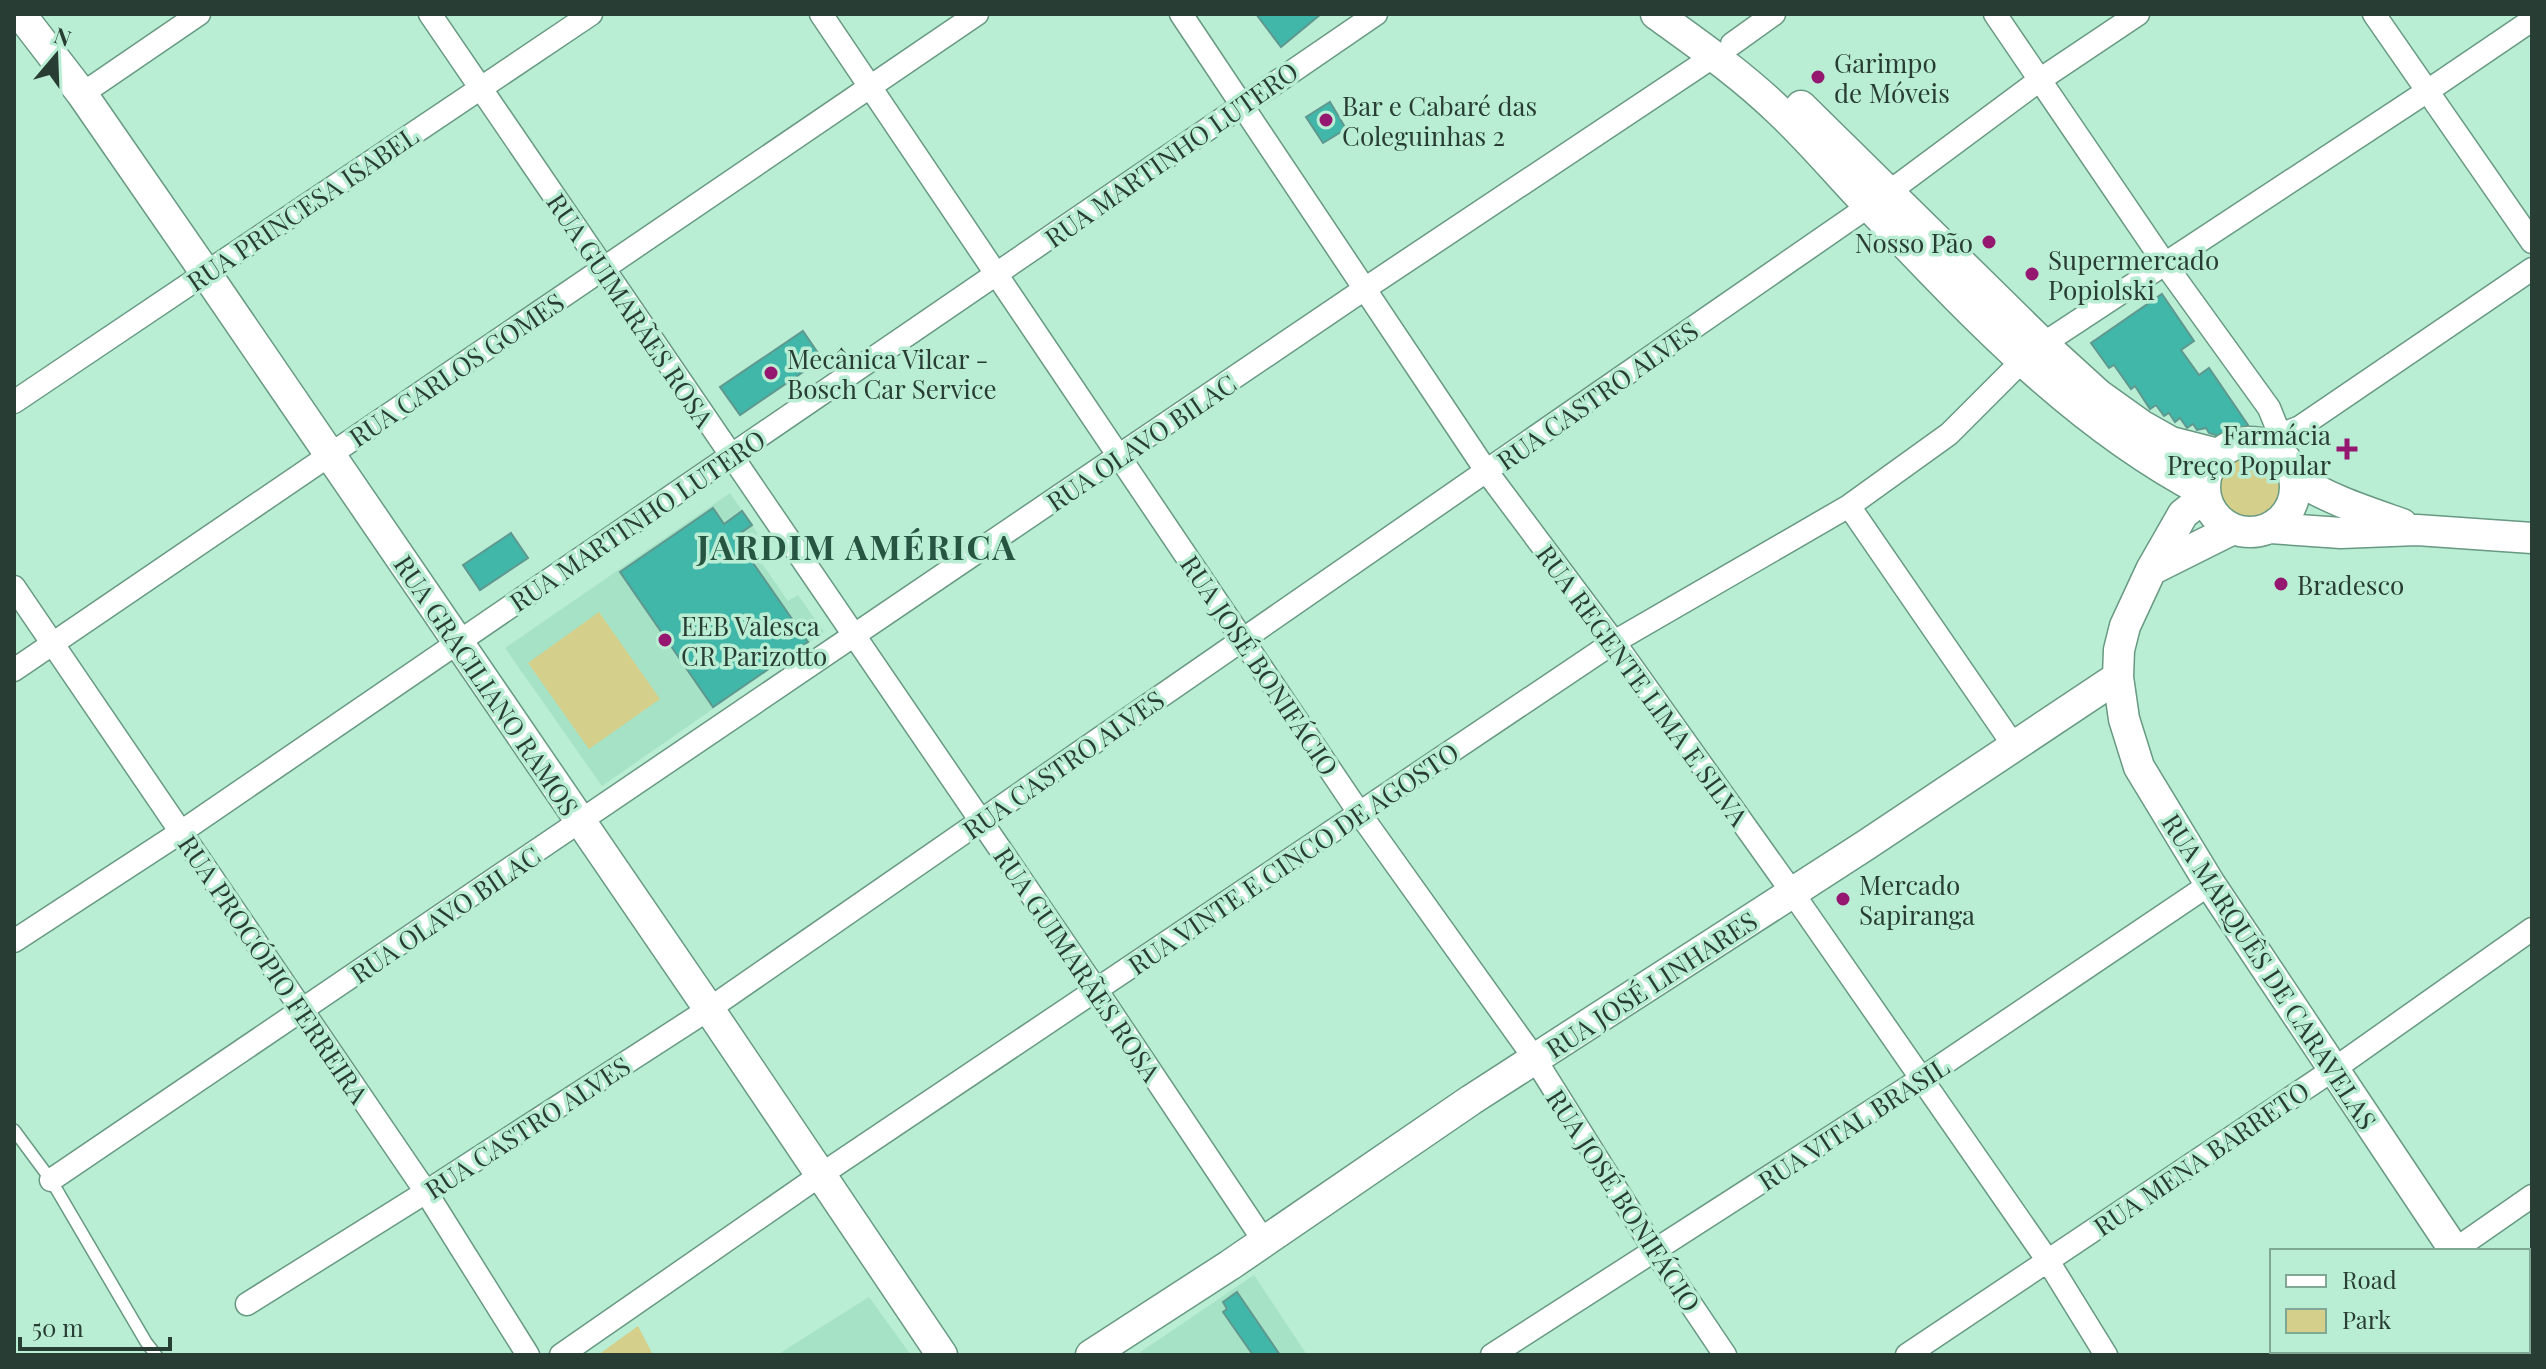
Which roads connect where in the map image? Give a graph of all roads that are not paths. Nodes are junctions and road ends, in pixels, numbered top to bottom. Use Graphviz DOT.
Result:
graph roads {
  1 [pos="199,14"];
  2 [pos="430,14"];
  3 [pos="591,14"];
  4 [pos="821,14"];
  5 [pos="977,14"];
  6 [pos="1181,14"];
  7 [pos="1376,14"];
  8 [pos="1656,14"];
  9 [pos="1690,14"];
  10 [pos="1774,14"];
  11 [pos="1995,14"];
  12 [pos="2138,14"];
  13 [pos="2374,14"];
  14 [pos="2532,20"];
  15 [pos="23,24"];
  16 [pos="1723,50"];
  17 [pos="2041,79"];
  18 [pos="870,87"];
  19 [pos="481,89"];
  20 [pos="2429,90"];
  21 [pos="82,94"];
  22 [pos="1242,104"];
  23 [pos="1879,199"];
  24 [pos="2532,242"];
  25 [pos="2165,264"];
  26 [pos="603,268"];
  27 [pos="2532,269"];
  28 [pos="205,272"];
  29 [pos="996,274"];
  30 [pos="1366,288"];
  31 [pos="2032,352"];
  32 [pos="14,402"];
  33 [pos="2279,443"];
  34 [pos="2218,454"];
  35 [pos="330,455"];
  36 [pos="731,456"];
  37 [pos="1120,457"];
  38 [pos="1487,472"];
  39 [pos="2294,477"];
  40 [pos="2205,495"];
  41 [pos="1849,506"];
  42 [pos="2270,528"];
  43 [pos="2233,529"];
  44 [pos="2417,530"];
  45 [pos="2532,538"];
  46 [pos="2151,570"];
  47 [pos="14,587"];
  48 [pos="854,637"];
  49 [pos="1243,640"];
  50 [pos="1614,642"];
  51 [pos="458,643"];
  52 [pos="53,644"];
  53 [pos="14,670"];
  54 [pos="2118,677"];
  55 [pos="2014,746"];
  56 [pos="1360,814"];
  57 [pos="981,821"];
  58 [pos="581,822"];
  59 [pos="181,832"];
  60 [pos="2210,884"];
  61 [pos="1792,892"];
  62 [pos="2532,929"];
  63 [pos="14,941"];
  64 [pos="1097,991"];
  65 [pos="709,1009"];
  66 [pos="303,1010"];
  67 [pos="1535,1059"];
  68 [pos="2334,1069"];
  69 [pos="1921,1079"];
  70 [pos="14,1130"];
  71 [pos="819,1176"];
  72 [pos="51,1180"];
  73 [pos="426,1192"];
  74 [pos="2532,1196"];
  75 [pos="1264,1241"];
  76 [pos="2453,1249"];
  77 [pos="2457,1249"];
  78 [pos="1655,1251"];
  79 [pos="2048,1261"];
  80 [pos="247,1304"];
  81 [pos="156,1355"];
  82 [pos="528,1355"];
  83 [pos="561,1355"];
  84 [pos="942,1355"];
  85 [pos="1091,1355"];
  86 [pos="1492,1355"];
  87 [pos="1725,1355"];
  88 [pos="1907,1355"];
  89 [pos="2106,1355"];
  1 -- 21 [label="street"];
  2 -- 19 [label="street, RUA GUIMARÃES ROSA"];
  3 -- 19 [label="street, RUA PRINCESA ISABEL"];
  4 -- 18 [label="street, RUA JOSÉ BONIFÁCIO"];
  5 -- 18 [label="street, RUA CARLOS GOMES"];
  6 -- 22 [label="street, RUA REGENTE LIMA E SILVA"];
  7 -- 22 [label="street, RUA MARTINHO LUTERO"];
  8 -- 16 [label="street"];
  9 -- 16 [label="street"];
  10 -- 16 [label="street, RUA OLAVO BILAC"];
  11 -- 17 [label="street"];
  12 -- 17 [label="street, RUA CASTRO ALVES"];
  13 -- 20 [label="street"];
  14 -- 20 [label="street, RUA VINTE E CINCO DE AGOSTO"];
  15 -- 21 [label="street, RUA GRACILIANO RAMOS"];
  16 -- 23 [label="street"];
  16 -- 30 [label="street, RUA OLAVO BILAC"];
  17 -- 23 [label="street, RUA CASTRO ALVES"];
  17 -- 25 [label="street"];
  18 -- 26 [label="street, RUA CARLOS GOMES"];
  18 -- 29 [label="street, RUA JOSÉ BONIFÁCIO"];
  19 -- 26 [label="street, RUA GUIMARÃES ROSA"];
  19 -- 28 [label="street, RUA PRINCESA ISABEL"];
  20 -- 24 [label="street"];
  20 -- 25 [label="street, RUA VINTE E CINCO DE AGOSTO"];
  21 -- 28 [label="street, RUA GRACILIANO RAMOS"];
  22 -- 29 [label="street, RUA MARTINHO LUTERO"];
  22 -- 30 [label="street, RUA REGENTE LIMA E SILVA"];
  23 -- 31 [label="street"];
  23 -- 38 [label="street, RUA CASTRO ALVES"];
  25 -- 31 [label="street, RUA VINTE E CINCO DE AGOSTO"];
  25 -- 33 [label="street"];
  26 -- 35 [label="street, RUA CARLOS GOMES"];
  26 -- 36 [label="street, RUA GUIMARÃES ROSA"];
  27 -- 33 [label="street"];
  28 -- 32 [label="street, RUA PRINCESA ISABEL"];
  28 -- 35 [label="street, RUA GRACILIANO RAMOS"];
  29 -- 36 [label="street, RUA MARTINHO LUTERO"];
  29 -- 37 [label="street, RUA JOSÉ BONIFÁCIO"];
  30 -- 37 [label="street, RUA OLAVO BILAC"];
  30 -- 38 [label="street, RUA REGENTE LIMA E SILVA"];
  31 -- 34 [label="street"];
  31 -- 40 [label="street"];
  31 -- 41 [label="street, RUA VINTE E CINCO DE AGOSTO"];
  33 -- 34 [label="street"];
  33 -- 39 [label="street"];
  34 -- 40 [label="street"];
  35 -- 51 [label="street, RUA GRACILIANO RAMOS"];
  35 -- 52 [label="street, RUA CARLOS GOMES"];
  36 -- 48 [label="street, RUA GUIMARÃES ROSA"];
  36 -- 51 [label="street, RUA MARTINHO LUTERO"];
  37 -- 48 [label="street, RUA OLAVO BILAC"];
  37 -- 49 [label="street, RUA JOSÉ BONIFÁCIO"];
  38 -- 49 [label="street, RUA CASTRO ALVES"];
  38 -- 50 [label="street, RUA REGENTE LIMA E SILVA"];
  39 -- 42 [label="street"];
  39 -- 44 [label="street"];
  40 -- 43 [label="street"];
  40 -- 46 [label="street"];
  41 -- 50 [label="street, RUA VINTE E CINCO DE AGOSTO"];
  41 -- 55 [label="street"];
  42 -- 43 [label="street"];
  42 -- 44 [label="street"];
  43 -- 46 [label="street"];
  44 -- 45 [label="street"];
  46 -- 54 [label="street"];
  47 -- 52 [label="street, RUA PROCÓPIO FERREIRA"];
  48 -- 57 [label="street, RUA GUIMARÃES ROSA"];
  48 -- 58 [label="street, RUA OLAVO BILAC"];
  49 -- 56 [label="street, RUA JOSÉ BONIFÁCIO"];
  49 -- 57 [label="street, RUA CASTRO ALVES"];
  50 -- 56 [label="street, RUA VINTE E CINCO DE AGOSTO"];
  50 -- 61 [label="street, RUA REGENTE LIMA E SILVA"];
  51 -- 58 [label="street, RUA GRACILIANO RAMOS"];
  51 -- 59 [label="street, RUA MARTINHO LUTERO"];
  52 -- 53 [label="street, RUA CARLOS GOMES"];
  52 -- 59 [label="street, RUA PROCÓPIO FERREIRA"];
  54 -- 55 [label="street, RUA JOSÉ LINHARES"];
  54 -- 60 [label="street, RUA MARQUÊS DE CARAVELAS"];
  55 -- 61 [label="street, RUA JOSÉ LINHARES"];
  56 -- 64 [label="street, RUA VINTE E CINCO DE AGOSTO"];
  56 -- 67 [label="street, RUA JOSÉ BONIFÁCIO"];
  57 -- 64 [label="street, RUA GUIMARÃES ROSA"];
  57 -- 65 [label="street, RUA CASTRO ALVES"];
  58 -- 65 [label="street, RUA GRACILIANO RAMOS"];
  58 -- 66 [label="street, RUA OLAVO BILAC"];
  59 -- 63 [label="street, RUA MARTINHO LUTERO"];
  59 -- 66 [label="street, RUA PROCÓPIO FERREIRA"];
  60 -- 68 [label="street, RUA MARQUÊS DE CARAVELAS"];
  60 -- 69 [label="street, RUA VITAL BRASIL"];
  61 -- 67 [label="street, RUA JOSÉ LINHARES"];
  61 -- 69 [label="street, RUA REGENTE LIMA E SILVA"];
  62 -- 68 [label="street, RUA MENA BARRETO"];
  64 -- 71 [label="street, RUA VINTE E CINCO DE AGOSTO"];
  64 -- 75 [label="street, RUA GUIMARÃES ROSA"];
  65 -- 71 [label="street, RUA GRACILIANO RAMOS"];
  65 -- 73 [label="street, RUA CASTRO ALVES"];
  66 -- 72 [label="street, RUA OLAVO BILAC"];
  66 -- 73 [label="street, RUA PROCÓPIO FERREIRA"];
  67 -- 75 [label="street, RUA JOSÉ LINHARES"];
  67 -- 78 [label="street, RUA JOSÉ BONIFÁCIO"];
  68 -- 76 [label="street, RUA MARQUÊS DE CARAVELAS"];
  68 -- 79 [label="street, RUA MENA BARRETO"];
  69 -- 78 [label="street, RUA VITAL BRASIL"];
  69 -- 79 [label="street, RUA REGENTE LIMA E SILVA"];
  70 -- 72 [label="lane"];
  71 -- 83 [label="street, RUA VINTE E CINCO DE AGOSTO"];
  71 -- 84 [label="street, RUA GRACILIANO RAMOS"];
  72 -- 81 [label="lane"];
  73 -- 80 [label="street, RUA CASTRO ALVES"];
  73 -- 82 [label="street, RUA PROCÓPIO FERREIRA"];
  74 -- 77 [label="street"];
  75 -- 85 [label="street, RUA JOSÉ LINHARES"];
  78 -- 86 [label="street, RUA VITAL BRASIL"];
  78 -- 87 [label="street, RUA JOSÉ BONIFÁCIO"];
  79 -- 88 [label="street, RUA MENA BARRETO"];
  79 -- 89 [label="street, RUA REGENTE LIMA E SILVA"];
}
